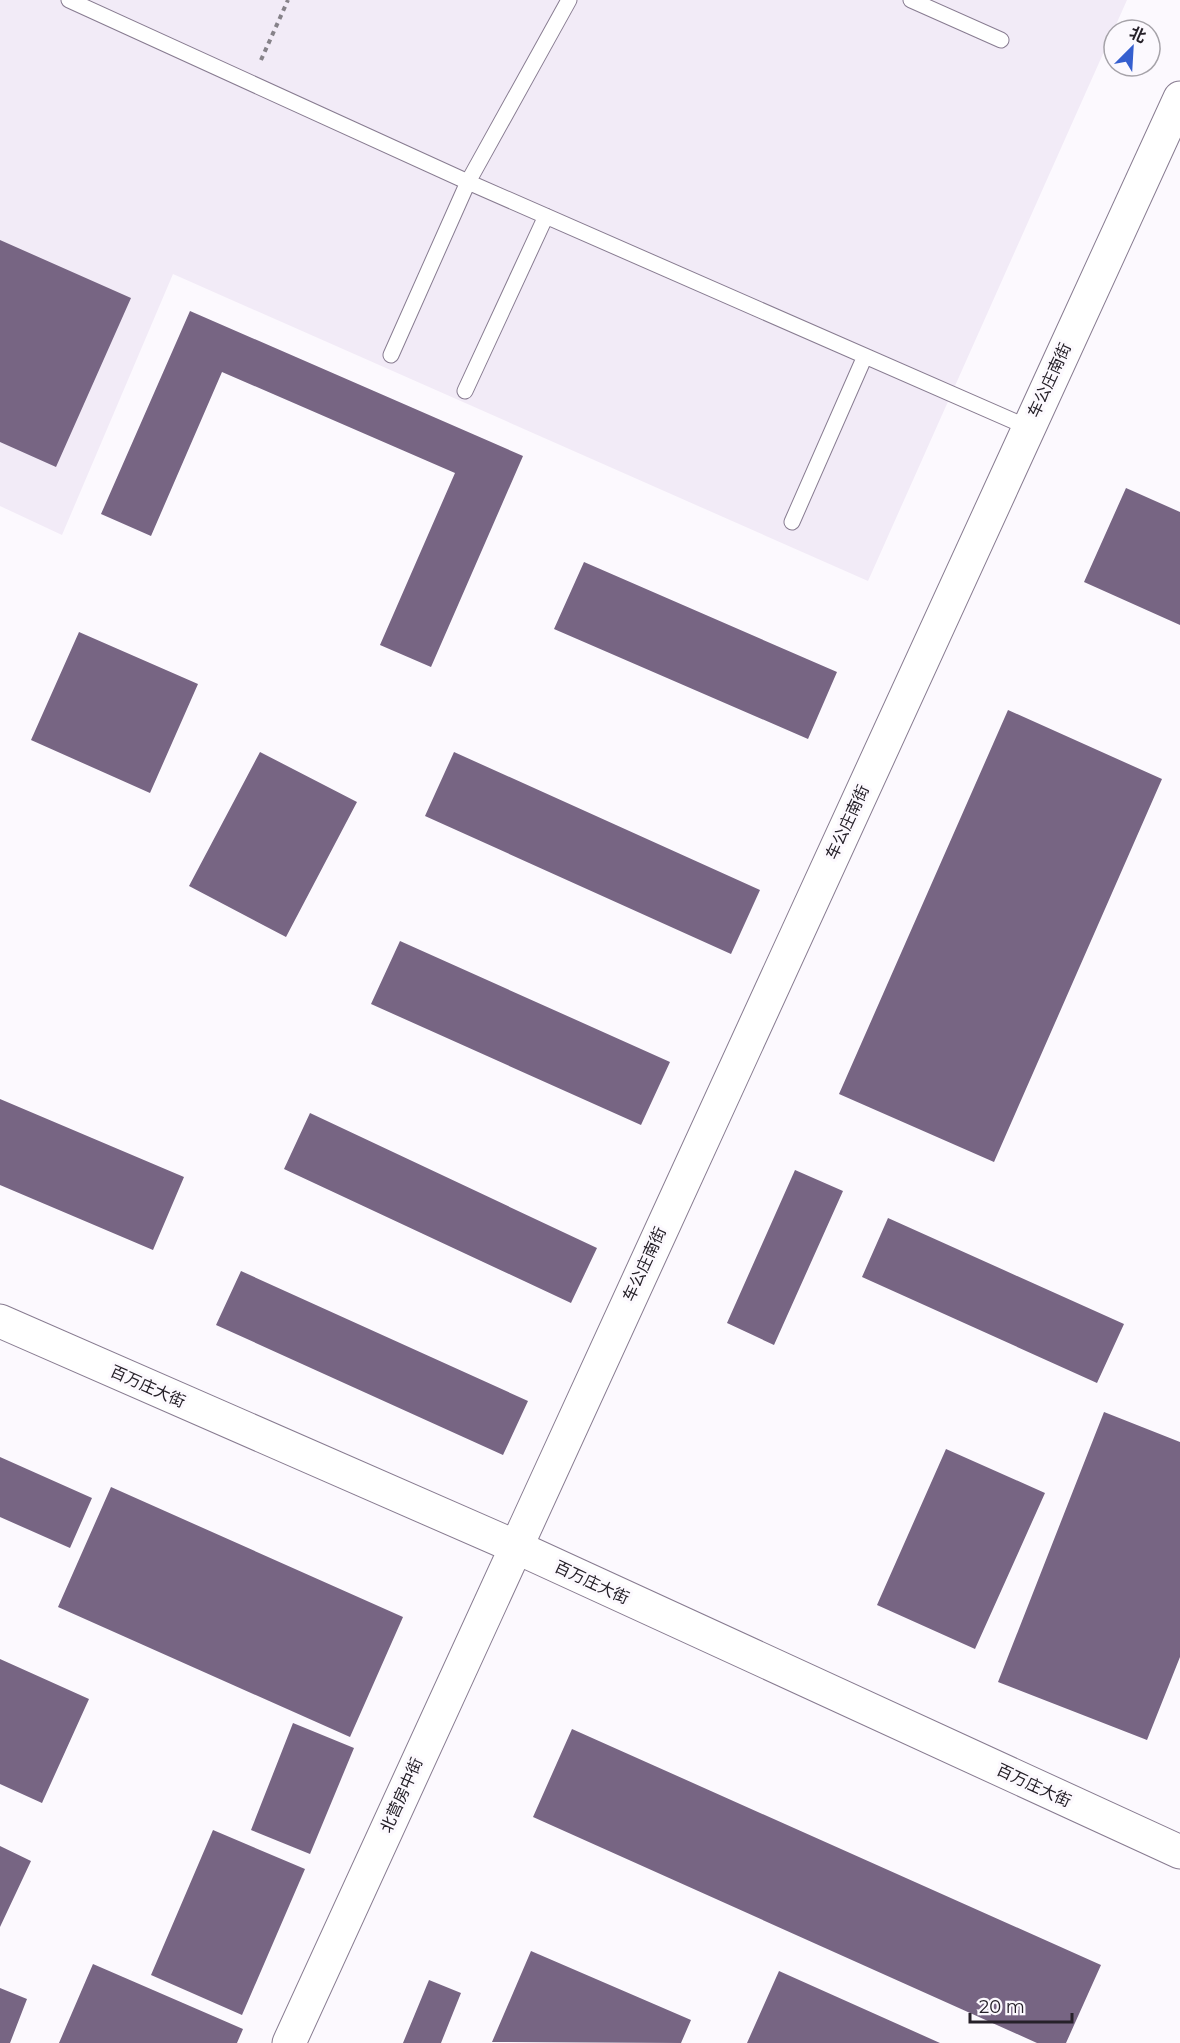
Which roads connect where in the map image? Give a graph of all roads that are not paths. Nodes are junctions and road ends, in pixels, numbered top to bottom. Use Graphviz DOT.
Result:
graph roads {
  1 [pos="69,0"];
  2 [pos="569,0"];
  3 [pos="911,0"];
  4 [pos="1001,40"];
  5 [pos="1180,98"];
  6 [pos="468,182"];
  7 [pos="546,216"];
  8 [pos="391,355"];
  9 [pos="865,356"];
  10 [pos="465,391"];
  11 [pos="1027,427"];
  12 [pos="792,522"];
  13 [pos="0,1322"];
  14 [pos="514,1546"];
  15 [pos="1180,1852"];
  16 [pos="289,2043"];
  1 -- 6 [label="lane"];
  2 -- 6 [label="lane"];
  3 -- 4 [label="lane"];
  5 -- 11 [label="street, 车公庄南街"];
  6 -- 7 [label="lane"];
  6 -- 8 [label="lane"];
  7 -- 9 [label="lane"];
  7 -- 10 [label="lane"];
  9 -- 11 [label="lane"];
  9 -- 12 [label="lane"];
  11 -- 14 [label="street, 车公庄南街"];
  13 -- 14 [label="street, 百万庄大街"];
  14 -- 15 [label="street, 百万庄大街"];
  14 -- 16 [label="street, 北营房中街"];
}
